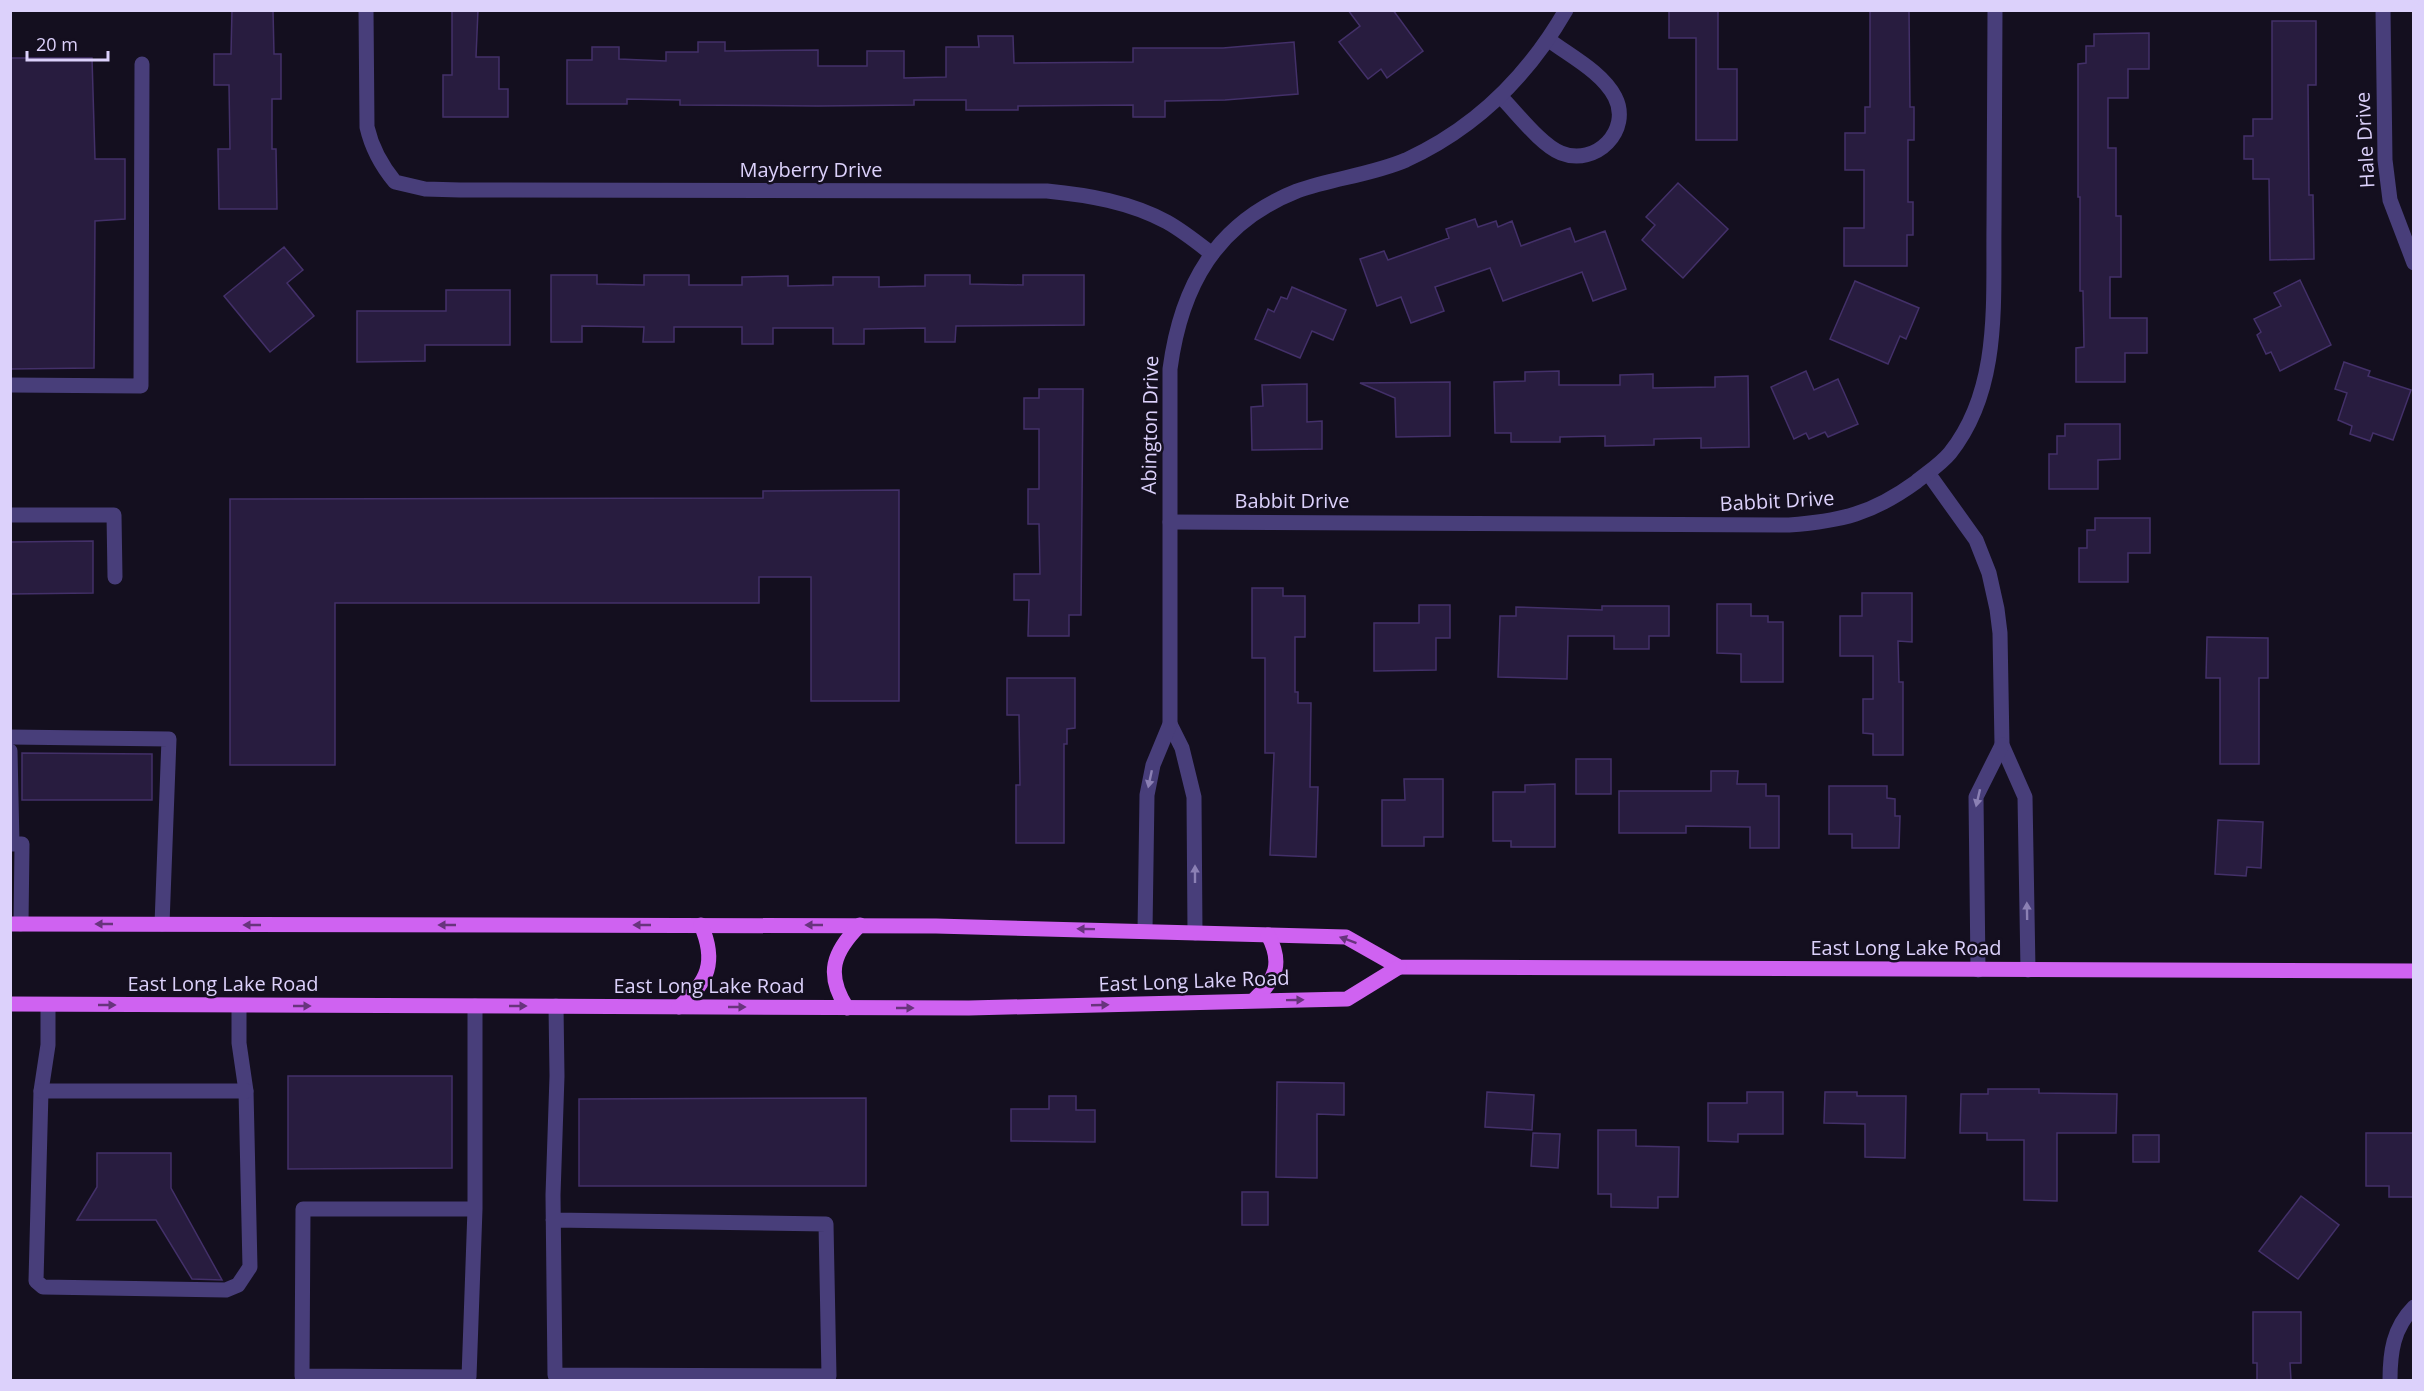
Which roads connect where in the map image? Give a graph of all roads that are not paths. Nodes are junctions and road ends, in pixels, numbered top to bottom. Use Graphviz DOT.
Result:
graph roads {
  1 [pos="366,10"];
  2 [pos="1566,10"];
  3 [pos="1995,10"];
  4 [pos="2383,10"];
  5 [pos="1549,40"];
  6 [pos="142,64"];
  7 [pos="1501,97"];
  8 [pos="1212,254"];
  9 [pos="2414,263"];
  10 [pos="10,385"];
  11 [pos="1928,473"];
  12 [pos="10,515"];
  13 [pos="1170,522"];
  14 [pos="115,577"];
  15 [pos="1170,724"];
  16 [pos="10,737"];
  17 [pos="2002,745"];
  18 [pos="10,750"];
  19 [pos="16,924"];
  20 [pos="162,924"];
  21 [pos="701,925"];
  22 [pos="860,925"];
  23 [pos="1145,931"];
  24 [pos="1195,933"];
  25 [pos="1268,935"];
  26 [pos="1399,968"];
  27 [pos="1978,970"];
  28 [pos="2028,970"];
  29 [pos="2414,971"];
  30 [pos="1254,1000"];
  31 [pos="10,1005"];
  32 [pos="48,1005"];
  33 [pos="239,1006"];
  34 [pos="475,1006"];
  35 [pos="556,1006"];
  36 [pos="679,1007"];
  37 [pos="847,1008"];
  38 [pos="41,1091"];
  39 [pos="246,1091"];
  40 [pos="475,1209"];
  41 [pos="553,1220"];
  42 [pos="2414,1308"];
  43 [pos="2390,1380"];
  1 -- 8 [label="street, Mayberry Drive"];
  2 -- 5 [label="street, Abington Drive"];
  3 -- 11 [label="street, Babbit Drive"];
  4 -- 9 [label="street, Hale Drive"];
  5 -- 7 [label="street, Abington Drive"];
  5 -- 7 [label="street"];
  6 -- 10 [label="street"];
  7 -- 8 [label="street, Abington Drive"];
  8 -- 13 [label="street, Abington Drive"];
  11 -- 13 [label="street, Babbit Drive"];
  11 -- 17 [label="street"];
  12 -- 14 [label="street"];
  13 -- 15 [label="street, Abington Drive"];
  15 -- 23 [label="street, Abington Drive, one-way"];
  24 -- 15 [label="street, Abington Drive, one-way"];
  16 -- 20 [label="street"];
  17 -- 27 [label="street, one-way"];
  28 -- 17 [label="street, one-way"];
  18 -- 19 [label="street"];
  20 -- 19 [label="main road, one-way"];
  21 -- 20 [label="main road, one-way"];
  22 -- 21 [label="main road, one-way"];
  21 -- 36 [label="main road"];
  23 -- 22 [label="main road, one-way"];
  22 -- 37 [label="main road"];
  23 -- 24 [label="main road"];
  24 -- 25 [label="main road"];
  26 -- 25 [label="main road, one-way"];
  25 -- 30 [label="main road"];
  26 -- 27 [label="main road, East Long Lake Road"];
  30 -- 26 [label="main road, East Long Lake Road, one-way"];
  27 -- 28 [label="main road, East Long Lake Road"];
  28 -- 29 [label="main road, East Long Lake Road"];
  37 -- 30 [label="main road, East Long Lake Road, one-way"];
  31 -- 32 [label="main road, East Long Lake Road"];
  32 -- 33 [label="main road, East Long Lake Road, one-way"];
  32 -- 38 [label="street"];
  33 -- 34 [label="main road, East Long Lake Road, one-way"];
  33 -- 39 [label="street"];
  34 -- 35 [label="main road, East Long Lake Road, one-way"];
  34 -- 40 [label="street"];
  35 -- 36 [label="main road, East Long Lake Road"];
  35 -- 41 [label="street"];
  36 -- 37 [label="main road, East Long Lake Road, one-way"];
  38 -- 39 [label="street"];
  38 -- 39 [label="street"];
  40 -- 40 [label="street"];
  41 -- 41 [label="street"];
  42 -- 43 [label="street"];
}
